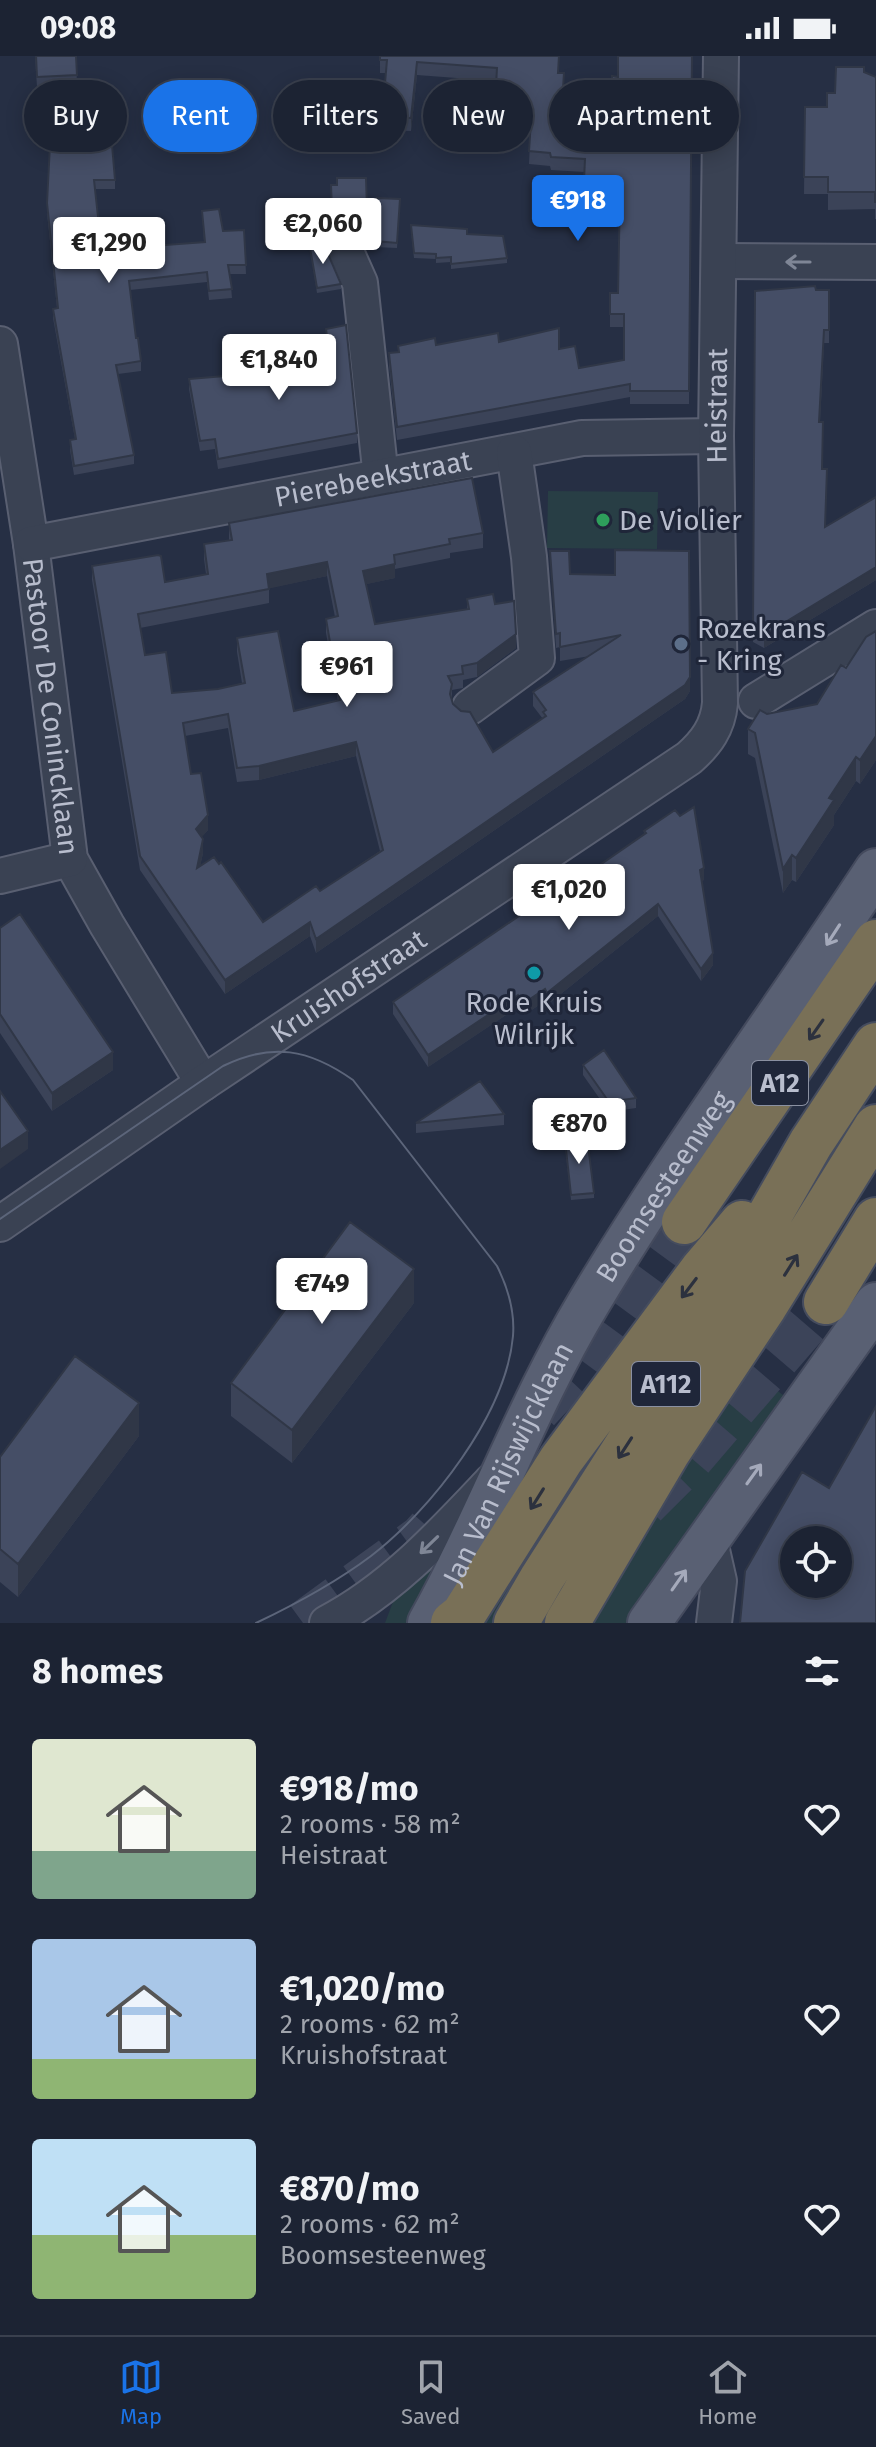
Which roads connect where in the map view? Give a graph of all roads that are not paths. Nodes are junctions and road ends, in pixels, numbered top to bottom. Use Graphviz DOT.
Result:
graph roads {
  1 [pos="721,56"];
  2 [pos="340,238"];
  3 [pos="719,261"];
  4 [pos="876,262"];
  5 [pos="0,344"];
  6 [pos="716,436"];
  7 [pos="514,452"];
  8 [pos="381,478"];
  9 [pos="31,544"];
  10 [pos="876,627"];
  11 [pos="756,701"];
  12 [pos="470,707"];
  13 [pos="700,749"];
  14 [pos="0,853"];
  15 [pos="70,859"];
  16 [pos="876,870"];
  17 [pos="0,876"];
  18 [pos="876,942"];
  19 [pos="876,1045"];
  20 [pos="203,1083"];
  21 [pos="876,1127"];
  22 [pos="811,1143"];
  23 [pos="876,1220"];
  24 [pos="684,1222"];
  25 [pos="0,1224"];
  26 [pos="826,1302"];
  27 [pos="876,1304"];
  28 [pos="587,1305"];
  29 [pos="503,1469"];
  30 [pos="709,1537"];
  31 [pos="327,1623"];
  32 [pos="429,1623"];
  33 [pos="453,1623"];
  34 [pos="516,1623"];
  35 [pos="567,1623"];
  36 [pos="649,1623"];
  37 [pos="714,1623"];
  1 -- 3 [label="street, Heistraat"];
  2 -- 8 [label="street"];
  4 -- 3 [label="street, one-way"];
  3 -- 6 [label="street, Heistraat"];
  5 -- 9 [label="street, Pastoor De Conincklaan"];
  6 -- 7 [label="street, Pierebeekstraat"];
  6 -- 13 [label="street, Heistraat"];
  7 -- 8 [label="street, Pierebeekstraat"];
  7 -- 12 [label="street"];
  8 -- 9 [label="street, Pierebeekstraat"];
  9 -- 15 [label="street, Pastoor De Conincklaan"];
  10 -- 11 [label="street"];
  13 -- 20 [label="street, Kruishofstraat"];
  14 -- 15 [label="street"];
  15 -- 17 [label="street"];
  15 -- 20 [label="street, Pastoor De Conincklaan"];
  16 -- 28 [label="main road, Boomsesteenweg, one-way"];
  18 -- 24 [label="highway, A12, one-way"];
  19 -- 22 [label="highway, A112"];
  20 -- 25 [label="street, Kruishofstraat"];
  35 -- 21 [label="highway, A112, one-way"];
  22 -- 33 [label="highway, one-way"];
  22 -- 34 [label="highway, A112, one-way"];
  23 -- 26 [label="highway"];
  30 -- 27 [label="main road, one-way"];
  28 -- 29 [label="main road, Jan Van Rijswijcklaan"];
  29 -- 31 [label="street, one-way"];
  29 -- 32 [label="main road, Jan Van Rijswijcklaan"];
  36 -- 30 [label="main road, one-way"];
  30 -- 37 [label="street"];
}
